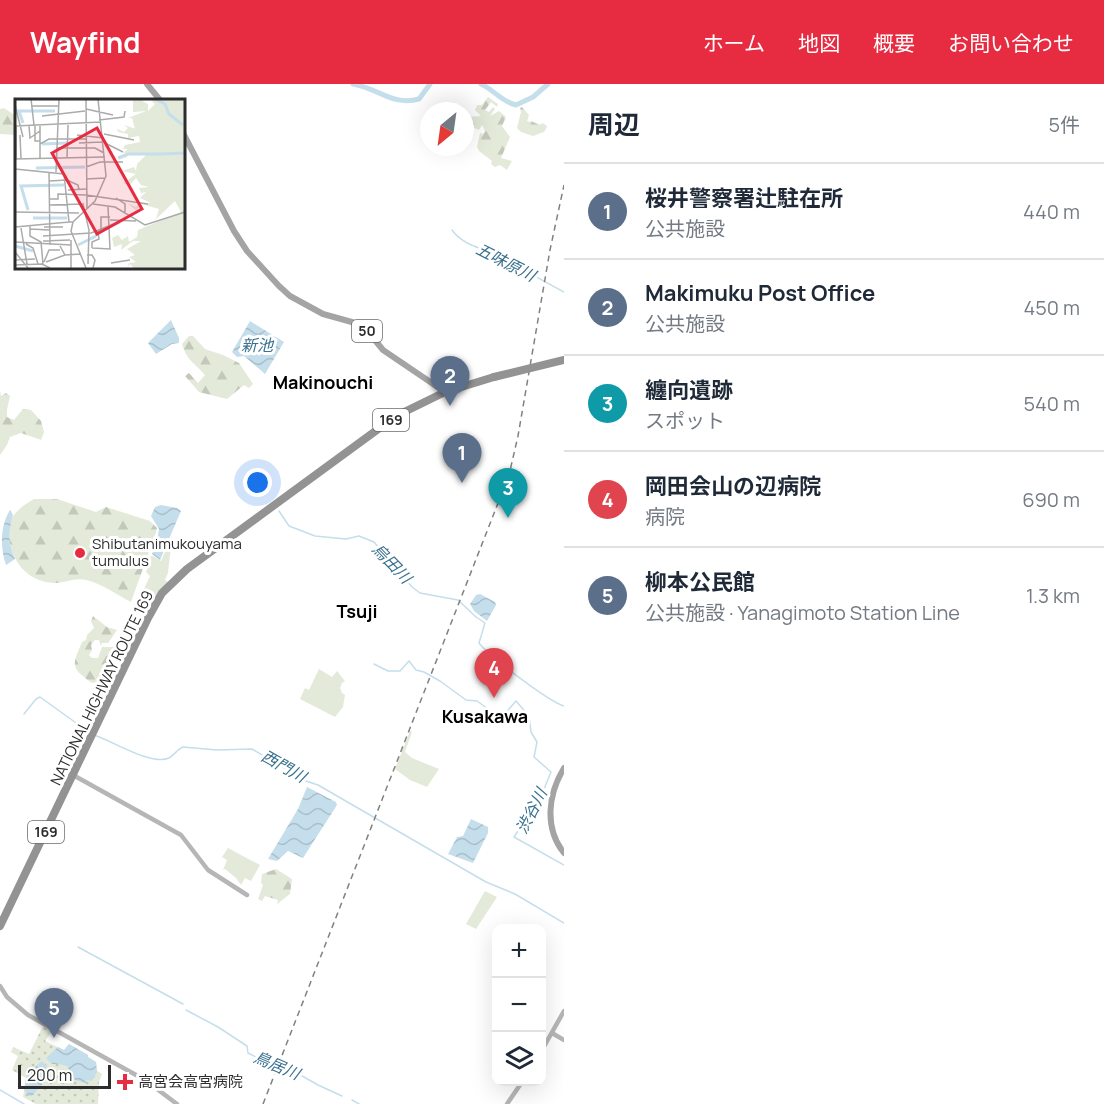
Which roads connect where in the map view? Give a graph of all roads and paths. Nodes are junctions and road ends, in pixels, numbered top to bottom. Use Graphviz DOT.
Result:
graph roads {
  1 [pos="147,84"];
  2 [pos="159,99"];
  3 [pos="184,135"];
  4 [pos="564,360"];
  5 [pos="445,392"];
  6 [pos="564,768"];
  7 [pos="72,775"];
  8 [pos="564,853"];
  9 [pos="247,895"];
  10 [pos="0,926"];
  11 [pos="0,986"];
  12 [pos="564,1011"];
  13 [pos="552,1033"];
  14 [pos="564,1040"];
  15 [pos="546,1043"];
  16 [pos="519,1086"];
  17 [pos="177,1104"];
  18 [pos="507,1104"];
  1 -- 2 [label="main road"];
  3 -- 5 [label="main road, 50"];
  4 -- 5 [label="highway, NATIONAL HIGHWAY ROUTE 169 / 169, bridge"];
  5 -- 7 [label="highway, NATIONAL HIGHWAY ROUTE 169 / 169"];
  6 -- 8 [label="main road"];
  7 -- 9 [label="street"];
  7 -- 10 [label="highway, NATIONAL HIGHWAY ROUTE 169 / 169"];
  11 -- 17 [label="street"];
  12 -- 13 [label="street"];
  13 -- 14 [label="street"];
  13 -- 15 [label="street"];
  16 -- 18 [label="street"];
}
